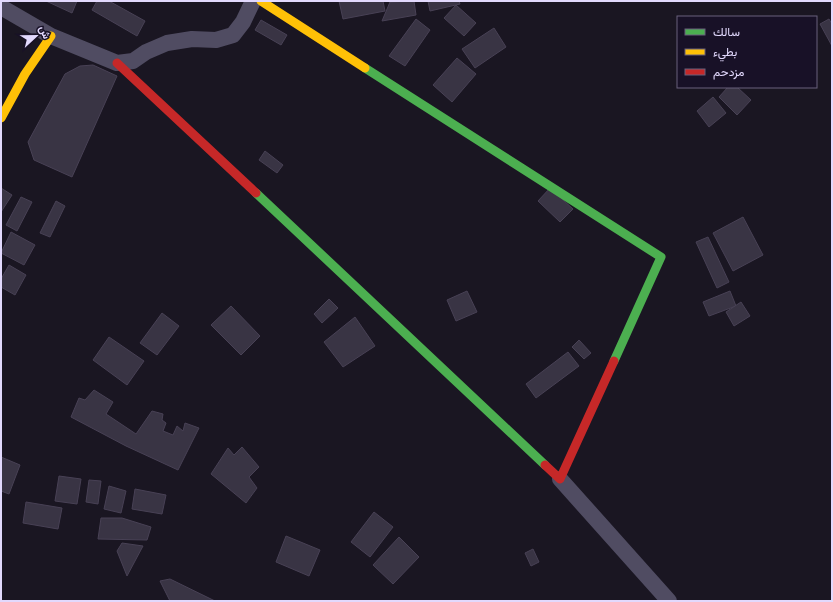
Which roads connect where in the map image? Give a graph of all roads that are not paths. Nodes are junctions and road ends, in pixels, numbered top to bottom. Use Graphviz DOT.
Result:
graph roads {
  1 [pos="253,1"];
  2 [pos="261,1"];
  3 [pos="1,7"];
  4 [pos="51,36"];
  5 [pos="117,63"];
  6 [pos="1,118"];
  7 [pos="560,479"];
  8 [pos="669,601"];
  1 -- 5 [label="street"];
  2 -- 7 [label="street"];
  3 -- 4 [label="street"];
  4 -- 5 [label="street"];
  4 -- 6 [label="street"];
  5 -- 7 [label="street"];
  7 -- 8 [label="street"];
}
